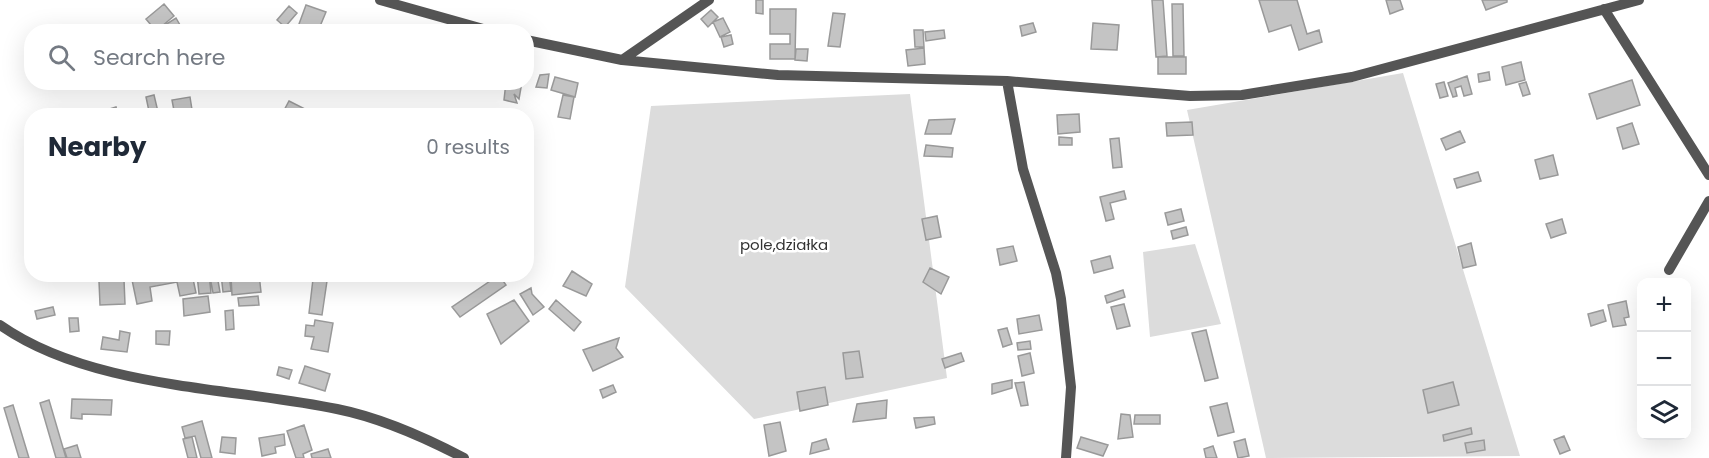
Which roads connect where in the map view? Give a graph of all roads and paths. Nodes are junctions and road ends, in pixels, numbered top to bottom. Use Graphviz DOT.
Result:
graph roads {
  1 [pos="380,0"];
  2 [pos="709,0"];
  3 [pos="1639,0"];
  4 [pos="1604,9"];
  5 [pos="466,24"];
  6 [pos="534,42"];
  7 [pos="622,60"];
  8 [pos="1007,81"];
  9 [pos="1709,175"];
  10 [pos="1709,201"];
  11 [pos="1670,270"];
  12 [pos="0,325"];
  13 [pos="464,458"];
  14 [pos="1066,458"];
  1 -- 5 [label="street"];
  2 -- 7 [label="street"];
  3 -- 4 [label="street"];
  4 -- 8 [label="street"];
  4 -- 9 [label="street"];
  6 -- 7 [label="street"];
  7 -- 8 [label="street"];
  8 -- 14 [label="street"];
  10 -- 11 [label="street"];
  12 -- 13 [label="street"];
}
